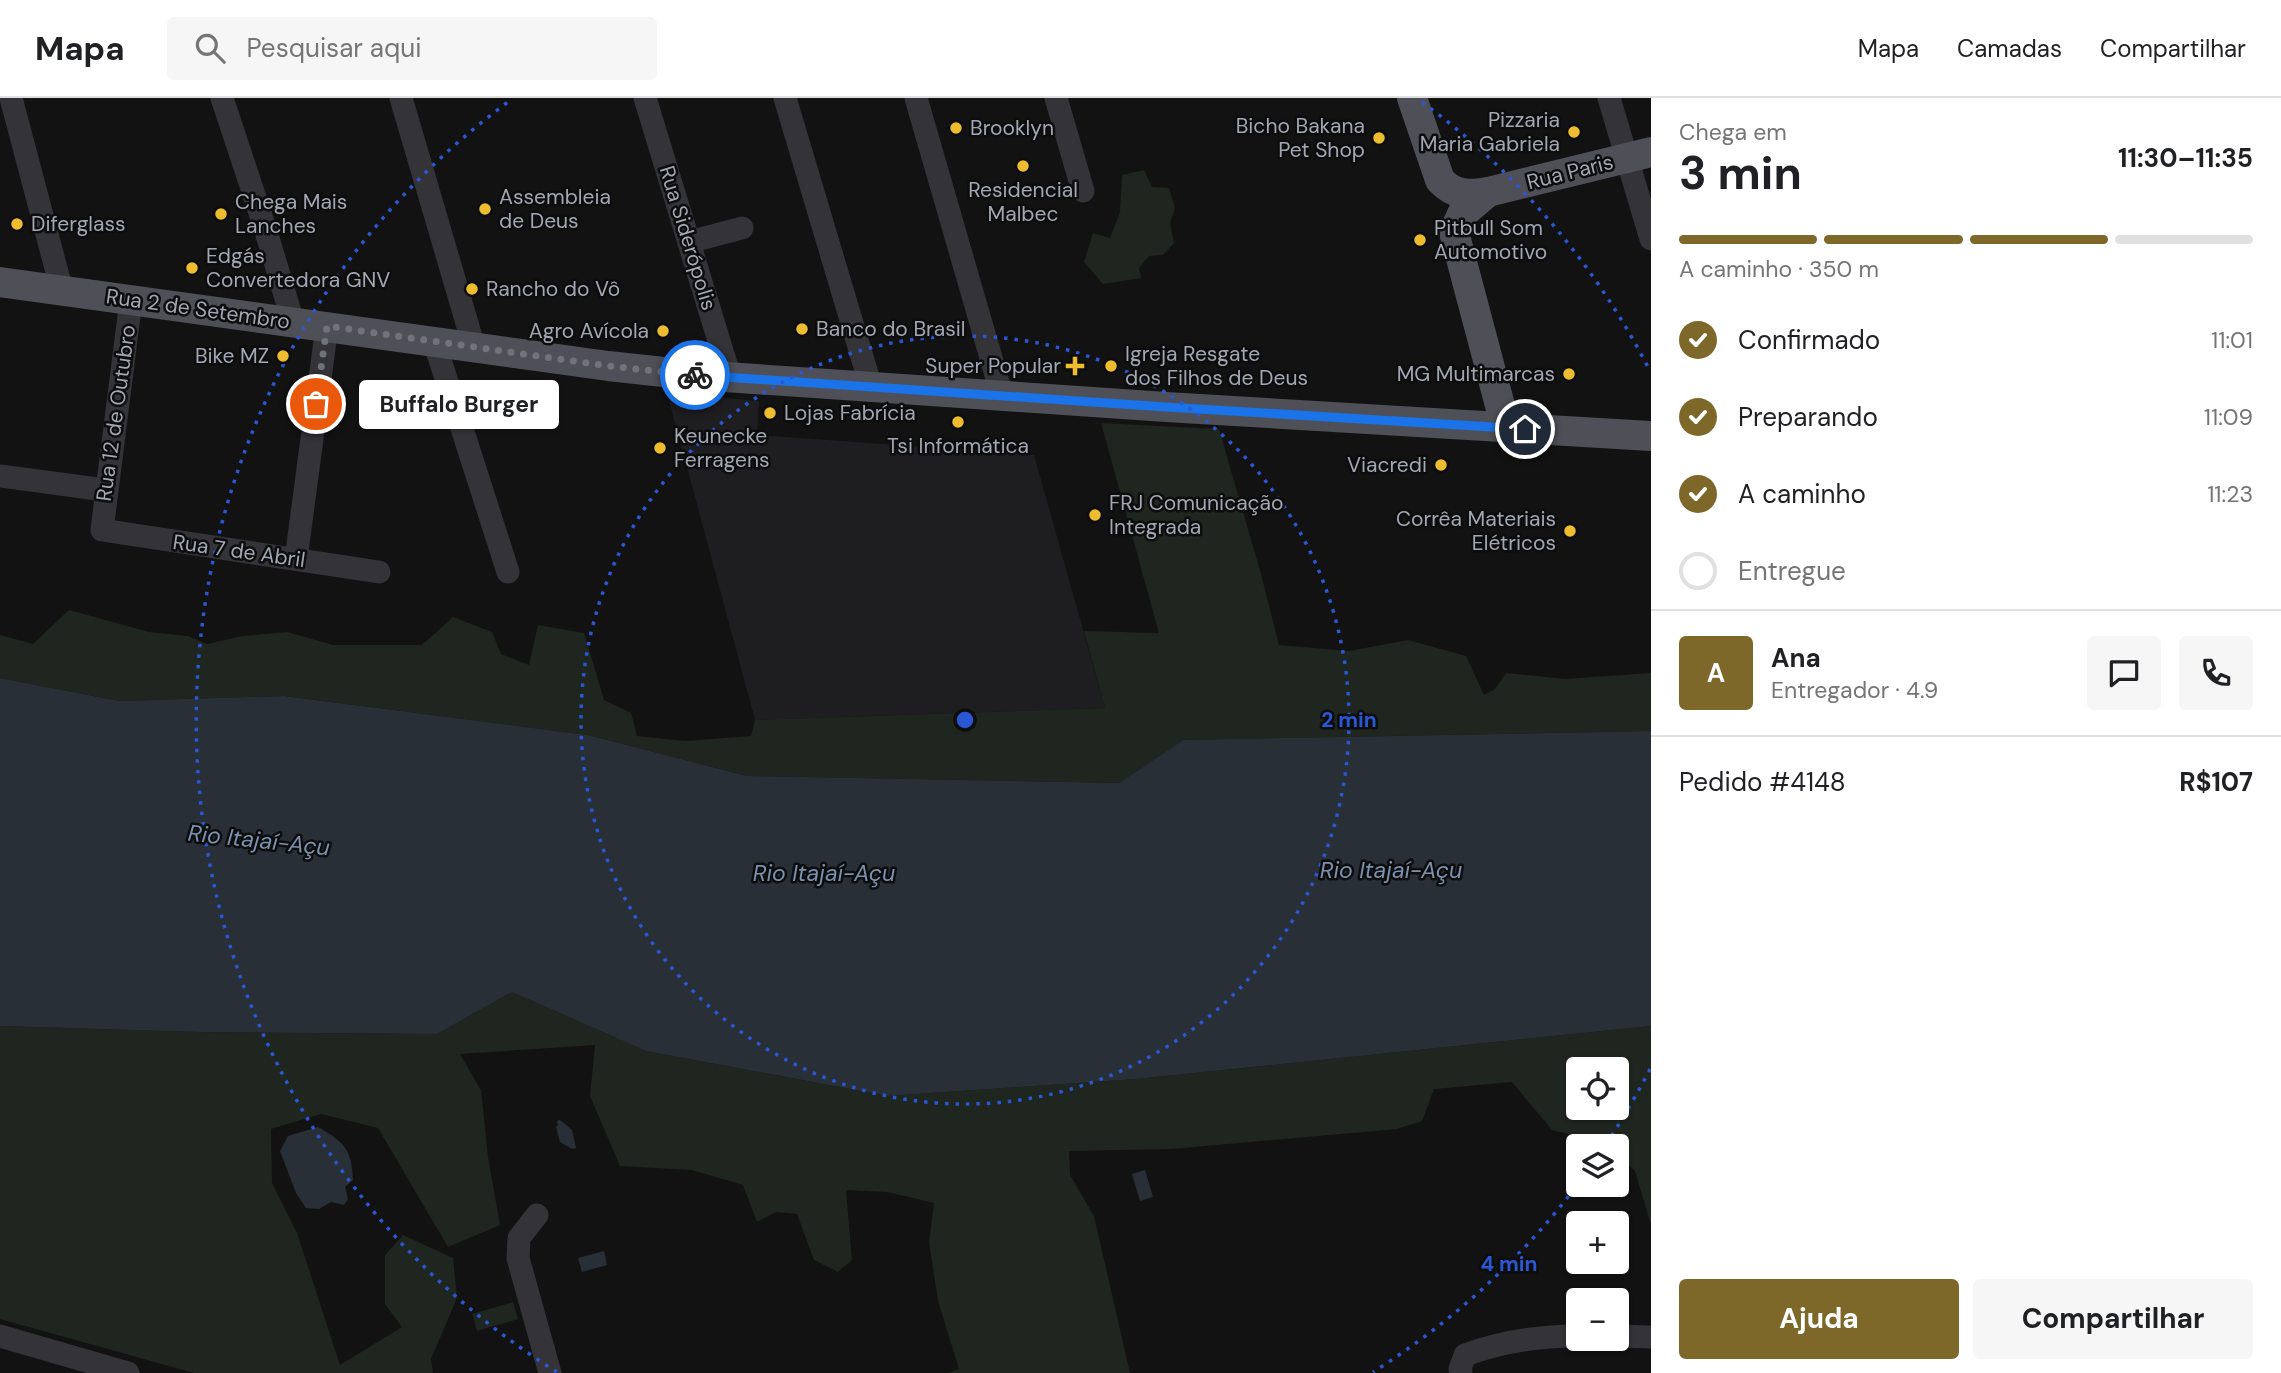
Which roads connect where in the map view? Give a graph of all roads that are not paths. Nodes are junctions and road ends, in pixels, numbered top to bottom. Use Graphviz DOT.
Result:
graph roads {
  1 [pos="11,98"];
  2 [pos="222,98"];
  3 [pos="401,98"];
  4 [pos="645,98"];
  5 [pos="785,98"];
  6 [pos="916,98"];
  7 [pos="1056,98"];
  8 [pos="1412,98"];
  9 [pos="1609,98"];
  10 [pos="10,132"];
  11 [pos="1638,155"];
  12 [pos="1083,191"];
  13 [pos="1488,192"];
  14 [pos="742,228"];
  15 [pos="1651,239"];
  16 [pos="689,242"];
  17 [pos="0,282"];
  18 [pos="62,291"];
  19 [pos="131,300"];
  20 [pos="293,322"];
  21 [pos="327,326"];
  22 [pos="434,341"];
  23 [pos="474,347"];
  24 [pos="730,377"];
  25 [pos="871,387"];
  26 [pos="1002,396"];
  27 [pos="1506,428"];
  28 [pos="1651,436"];
  29 [pos="0,477"];
  30 [pos="105,490"];
  31 [pos="100,527"];
  32 [pos="296,559"];
  33 [pos="379,572"];
  34 [pos="508,572"];
  35 [pos="537,1215"];
  36 [pos="0,1336"];
  37 [pos="1629,1336"];
  38 [pos="1566,1337"];
  39 [pos="1651,1337"];
  40 [pos="128,1373"];
  41 [pos="550,1373"];
  42 [pos="1461,1373"];
  1 -- 10 [label="street"];
  2 -- 20 [label="street"];
  3 -- 23 [label="street"];
  4 -- 16 [label="street, Rua Siderópolis"];
  5 -- 25 [label="street"];
  6 -- 26 [label="street"];
  7 -- 12 [label="street"];
  8 -- 13 [label="main road, Rua Paris"];
  9 -- 11 [label="street"];
  10 -- 18 [label="street"];
  11 -- 13 [label="main road, Rua Paris"];
  11 -- 15 [label="street"];
  13 -- 27 [label="main road, Rua Paris"];
  14 -- 16 [label="street"];
  16 -- 24 [label="street, Rua Siderópolis"];
  17 -- 18 [label="main road, Rua 2 de Setembro"];
  18 -- 19 [label="main road, Rua 2 de Setembro"];
  19 -- 20 [label="main road, Rua 2 de Setembro"];
  19 -- 30 [label="street, Rua 12 de Outubro"];
  20 -- 21 [label="main road, Rua 2 de Setembro"];
  21 -- 22 [label="main road, Rua 2 de Setembro"];
  21 -- 32 [label="street"];
  22 -- 23 [label="main road, Rua 2 de Setembro"];
  22 -- 34 [label="street"];
  23 -- 24 [label="main road, Rua 2 de Setembro"];
  24 -- 25 [label="main road, Rua 2 de Setembro"];
  25 -- 26 [label="main road, Rua 2 de Setembro"];
  26 -- 27 [label="main road, Rua 2 de Setembro"];
  27 -- 28 [label="main road, Rua 2 de Setembro"];
  29 -- 30 [label="street"];
  30 -- 31 [label="street, Rua 12 de Outubro"];
  31 -- 32 [label="street, Rua 7 de Abril"];
  32 -- 33 [label="street, Rua 7 de Abril"];
  35 -- 41 [label="street"];
  36 -- 40 [label="street"];
  37 -- 39 [label="street"];
  38 -- 42 [label="street"];
}
